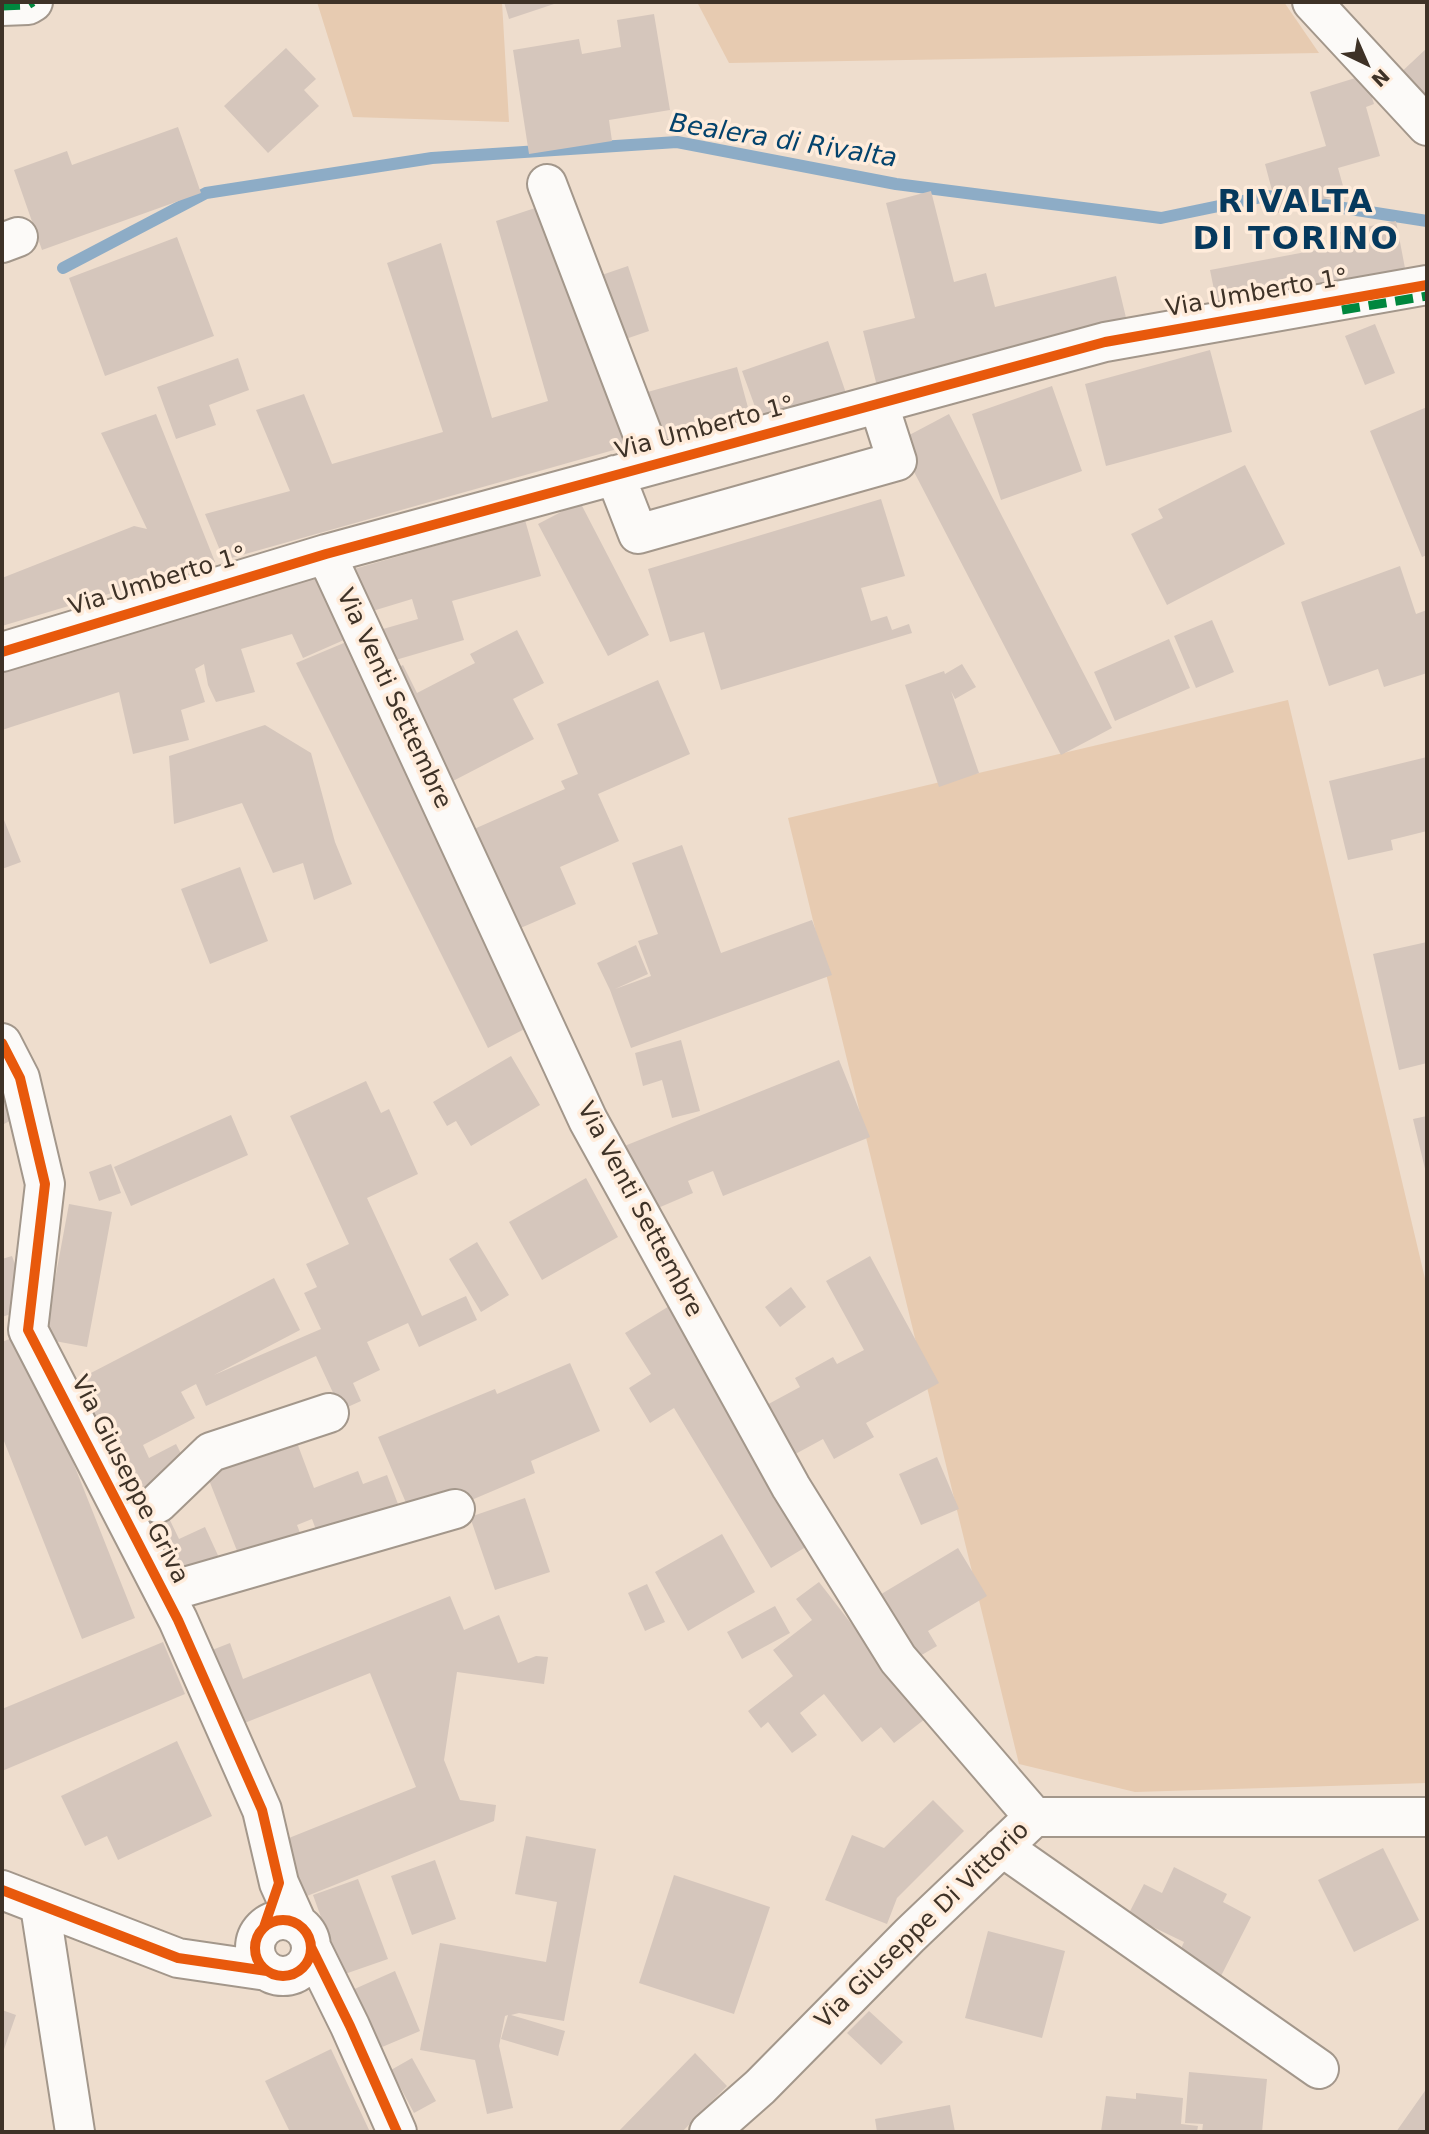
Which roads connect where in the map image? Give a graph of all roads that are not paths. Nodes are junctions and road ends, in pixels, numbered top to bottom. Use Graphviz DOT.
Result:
graph roads {
  1 [pos="33,2"];
  2 [pos="1312,2"];
  3 [pos="2,6"];
  4 [pos="1427,126"];
  5 [pos="547,184"];
  6 [pos="1427,285"];
  7 [pos="878,405"];
  8 [pos="654,464"];
  9 [pos="615,475"];
  10 [pos="326,554"];
  11 [pos="2,652"];
  12 [pos="2,1043"];
  13 [pos="15,1330"];
  14 [pos="329,1413"];
  15 [pos="158,1503"];
  16 [pos="455,1509"];
  17 [pos="163,1593"];
  18 [pos="1034,1817"];
  19 [pos="1427,1817"];
  20 [pos="1002,1847"];
  21 [pos="2,1890"];
  22 [pos="40,1906"];
  23 [pos="282,1946"];
  24 [pos="1319,2069"];
  25 [pos="75,2132"];
  26 [pos="397,2132"];
  27 [pos="709,2132"];
  1 -- 3 [label="street"];
  2 -- 4 [label="street"];
  5 -- 8 [label="street"];
  6 -- 7 [label="street, Via Umberto 1°"];
  7 -- 8 [label="street, Via Umberto 1°"];
  7 -- 9 [label="street"];
  8 -- 9 [label="street, Via Umberto 1°"];
  9 -- 10 [label="street, Via Umberto 1°"];
  10 -- 11 [label="street, Via Umberto 1°"];
  10 -- 18 [label="street, Via Venti Settembre"];
  12 -- 13 [label="street, Via Giuseppe Griva"];
  13 -- 17 [label="street, Via Giuseppe Griva"];
  14 -- 15 [label="street"];
  16 -- 17 [label="street"];
  17 -- 23 [label="street, Via Giuseppe Griva"];
  18 -- 19 [label="street, Via Giuseppe Di Vittorio"];
  18 -- 20 [label="street, Via Giuseppe Di Vittorio"];
  20 -- 24 [label="street"];
  20 -- 27 [label="street, Via Giuseppe Di Vittorio"];
  21 -- 22 [label="street"];
  22 -- 23 [label="street"];
  22 -- 25 [label="street"];
  23 -- 26 [label="street, Via Giuseppe Griva"];
}
